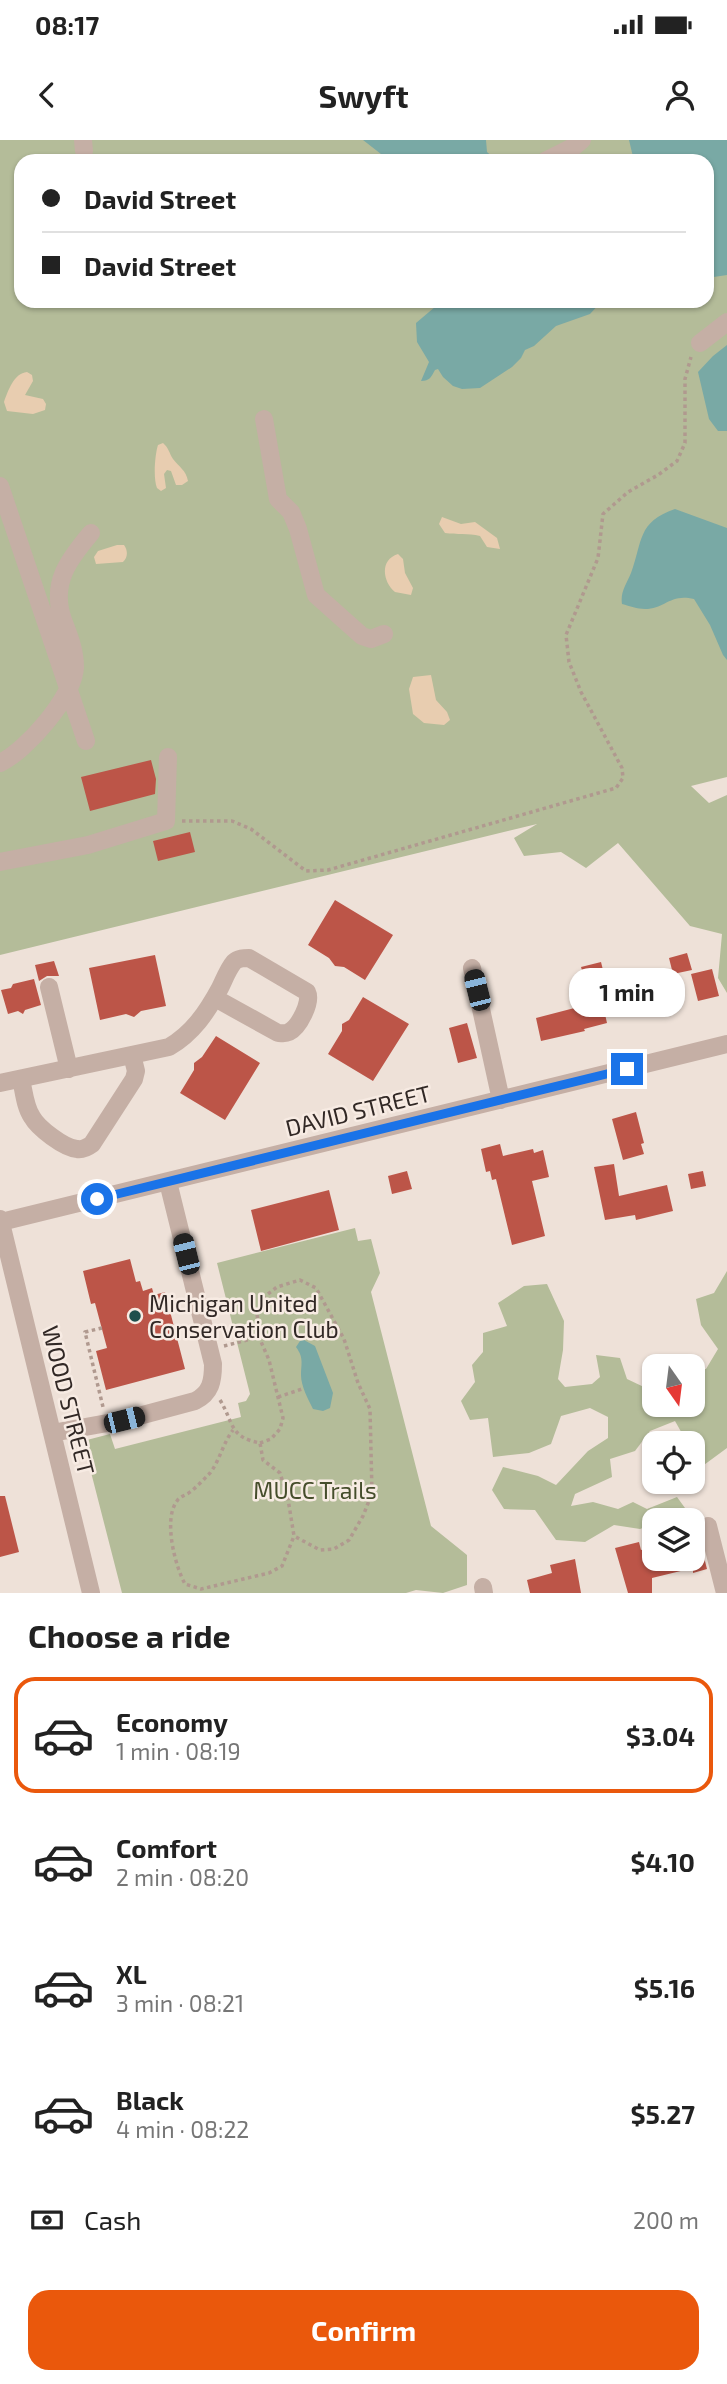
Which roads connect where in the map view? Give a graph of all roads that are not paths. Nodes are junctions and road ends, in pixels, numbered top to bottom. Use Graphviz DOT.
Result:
graph roads {
  1 [pos="582,140"];
  2 [pos="559,154"];
  3 [pos="727,322"];
  4 [pos="700,343"];
  5 [pos="264,419"];
  6 [pos="0,486"];
  7 [pos="91,533"];
  8 [pos="384,634"];
  9 [pos="69,689"];
  10 [pos="86,741"];
  11 [pos="167,757"];
  12 [pos="0,762"];
  13 [pos="0,862"];
  14 [pos="472,968"];
  15 [pos="49,987"];
  16 [pos="215,998"];
  17 [pos="727,1044"];
  18 [pos="132,1055"];
  19 [pos="69,1069"];
  20 [pos="21,1079"];
  21 [pos="0,1083"];
  22 [pos="501,1100"];
  23 [pos="168,1182"];
  24 [pos="0,1221"];
  25 [pos="52,1433"];
  26 [pos="708,1526"];
  27 [pos="91,1593"];
  28 [pos="725,1593"];
  1 -- 2 [label="street"];
  3 -- 4 [label="street"];
  5 -- 8 [label="street"];
  6 -- 9 [label="street"];
  7 -- 9 [label="street"];
  9 -- 10 [label="street"];
  9 -- 12 [label="street"];
  11 -- 13 [label="street"];
  14 -- 22 [label="street"];
  15 -- 19 [label="street"];
  16 -- 16 [label="street"];
  16 -- 18 [label="street"];
  17 -- 22 [label="street, DAVID STREET"];
  18 -- 19 [label="street"];
  18 -- 20 [label="street"];
  19 -- 20 [label="street"];
  20 -- 21 [label="street"];
  22 -- 23 [label="street, DAVID STREET"];
  23 -- 24 [label="street, DAVID STREET"];
  23 -- 25 [label="street"];
  24 -- 25 [label="street, WOOD STREET"];
  25 -- 27 [label="street, WOOD STREET"];
  26 -- 28 [label="street"];
}
